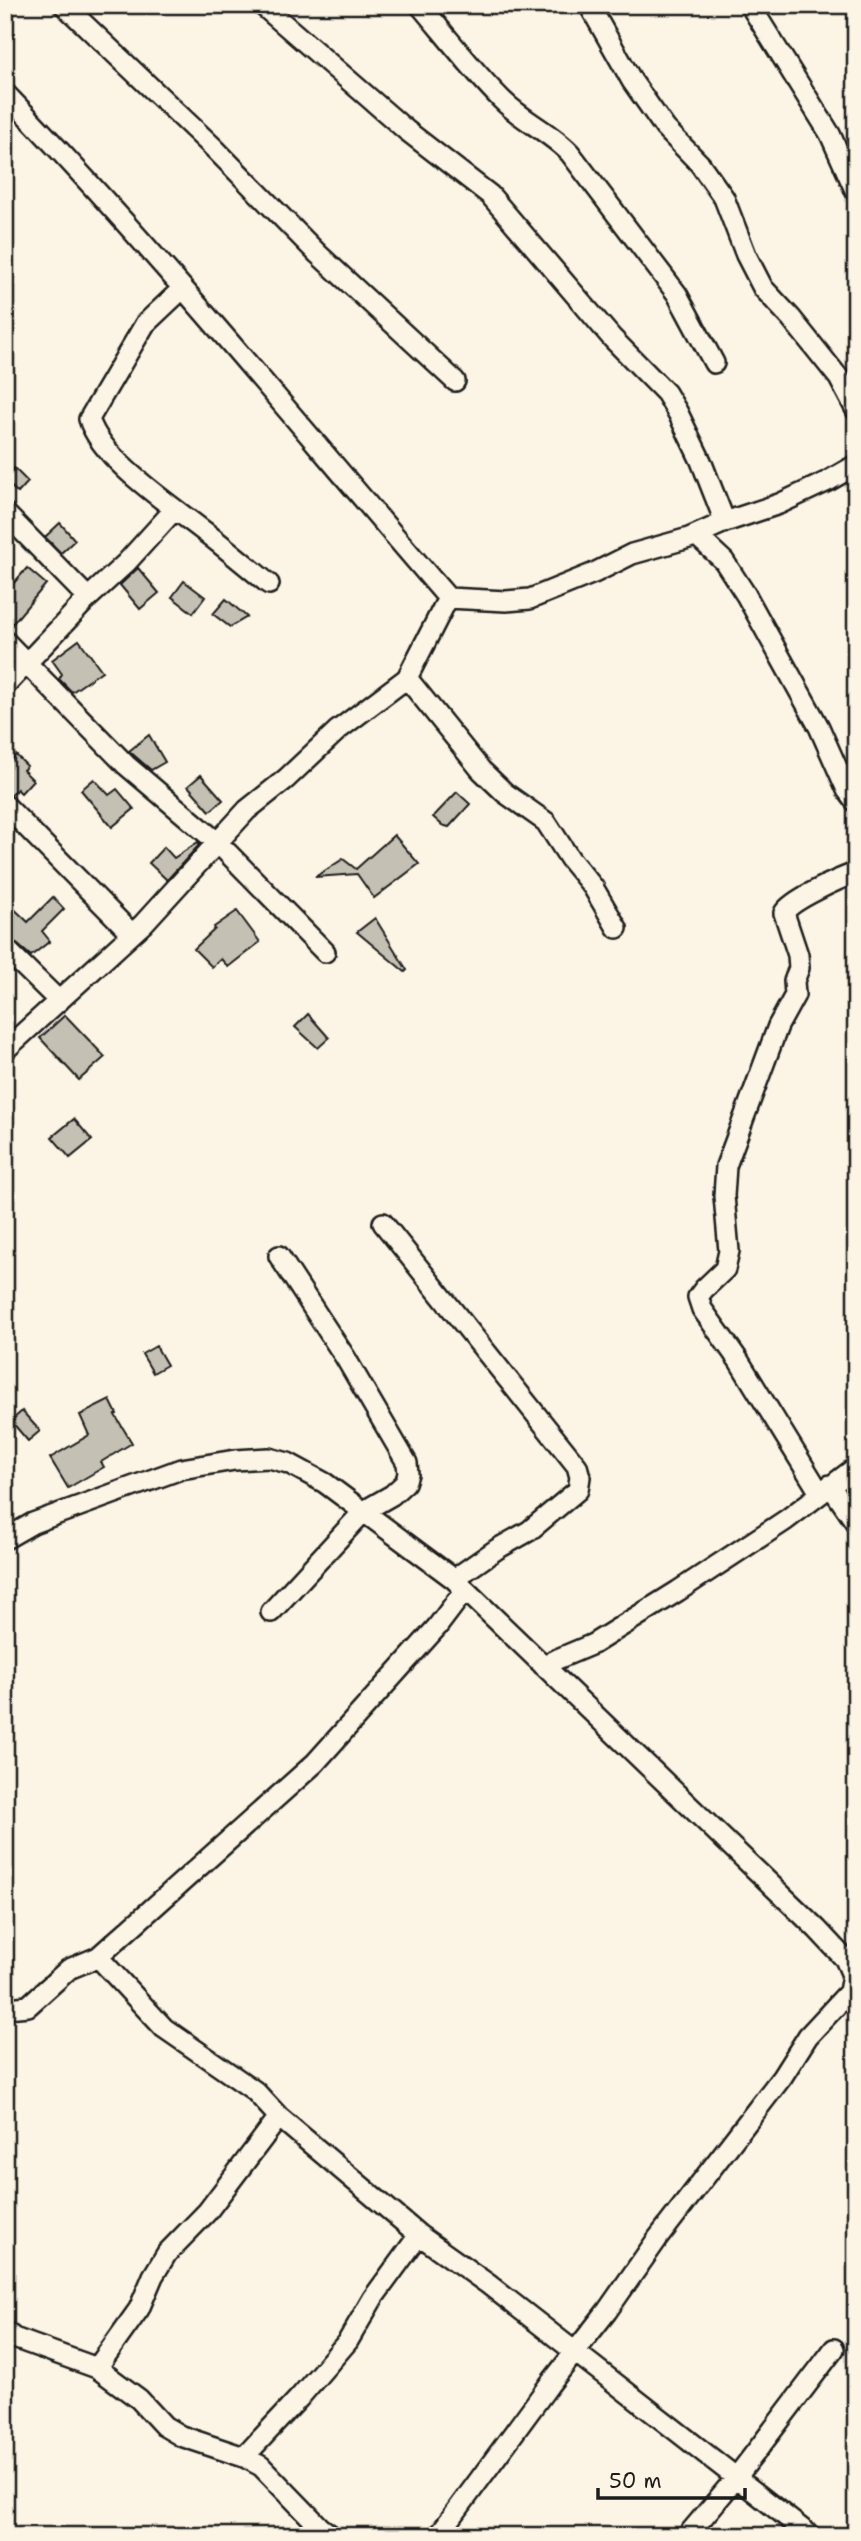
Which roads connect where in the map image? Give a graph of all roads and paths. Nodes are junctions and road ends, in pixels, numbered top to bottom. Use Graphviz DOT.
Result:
graph roads {
  1 [pos="64,5"];
  2 [pos="262,5"];
  3 [pos="421,5"];
  4 [pos="589,5"];
  5 [pos="750,5"];
  6 [pos="5,93"];
  7 [pos="856,192"];
  8 [pos="182,289"];
  9 [pos="714,363"];
  10 [pos="455,381"];
  11 [pos="856,410"];
  12 [pos="854,470"];
  13 [pos="174,510"];
  14 [pos="5,513"];
  15 [pos="725,522"];
  16 [pos="696,535"];
  17 [pos="268,584"];
  18 [pos="88,598"];
  19 [pos="448,598"];
  20 [pos="5,641"];
  21 [pos="26,664"];
  22 [pos="407,678"];
  23 [pos="5,686"];
  24 [pos="856,802"];
  25 [pos="5,805"];
  26 [pos="218,843"];
  27 [pos="856,873"];
  28 [pos="617,928"];
  29 [pos="132,934"];
  30 [pos="5,948"];
  31 [pos="325,952"];
  32 [pos="59,1001"];
  33 [pos="5,1051"];
  34 [pos="383,1223"];
  35 [pos="279,1256"];
  36 [pos="856,1467"];
  37 [pos="825,1489"];
  38 [pos="364,1511"];
  39 [pos="856,1523"];
  40 [pos="5,1539"];
  41 [pos="460,1584"];
  42 [pos="271,1612"];
  43 [pos="543,1665"];
  44 [pos="98,1956"];
  45 [pos="5,2006"];
  46 [pos="279,2117"];
  47 [pos="419,2235"];
  48 [pos="5,2331"];
  49 [pos="834,2349"];
  50 [pos="576,2352"];
  51 [pos="97,2368"];
  52 [pos="244,2457"];
  53 [pos="736,2477"];
  54 [pos="332,2536"];
  55 [pos="438,2536"];
  56 [pos="687,2536"];
  57 [pos="811,2536"];
  1 -- 10 [label="street"];
  2 -- 15 [label="street"];
  3 -- 9 [label="street"];
  4 -- 11 [label="street"];
  5 -- 7 [label="street"];
  6 -- 8 [label="street"];
  8 -- 13 [label="street"];
  8 -- 19 [label="street"];
  12 -- 15 [label="street"];
  13 -- 17 [label="street"];
  13 -- 18 [label="street"];
  14 -- 18 [label="street"];
  15 -- 16 [label="street"];
  16 -- 19 [label="street"];
  16 -- 24 [label="street"];
  18 -- 21 [label="street"];
  19 -- 22 [label="street"];
  20 -- 21 [label="street"];
  21 -- 23 [label="street"];
  21 -- 26 [label="street"];
  22 -- 26 [label="street"];
  22 -- 28 [label="street"];
  25 -- 29 [label="street"];
  26 -- 29 [label="street"];
  26 -- 31 [label="street"];
  27 -- 37 [label="street"];
  29 -- 32 [label="street"];
  30 -- 32 [label="street"];
  32 -- 33 [label="street"];
  34 -- 41 [label="street"];
  35 -- 38 [label="street"];
  36 -- 37 [label="street"];
  37 -- 39 [label="street"];
  37 -- 43 [label="street"];
  38 -- 40 [label="street"];
  38 -- 41 [label="street"];
  38 -- 42 [label="street"];
  41 -- 43 [label="street"];
  41 -- 44 [label="street"];
  43 -- 50 [label="street"];
  44 -- 45 [label="street"];
  44 -- 46 [label="street"];
  46 -- 47 [label="street"];
  46 -- 51 [label="street"];
  47 -- 50 [label="street"];
  47 -- 52 [label="street"];
  48 -- 51 [label="street"];
  49 -- 53 [label="street"];
  50 -- 53 [label="street"];
  50 -- 55 [label="street"];
  51 -- 52 [label="street"];
  52 -- 54 [label="street"];
  53 -- 56 [label="street"];
  53 -- 57 [label="street"];
}
